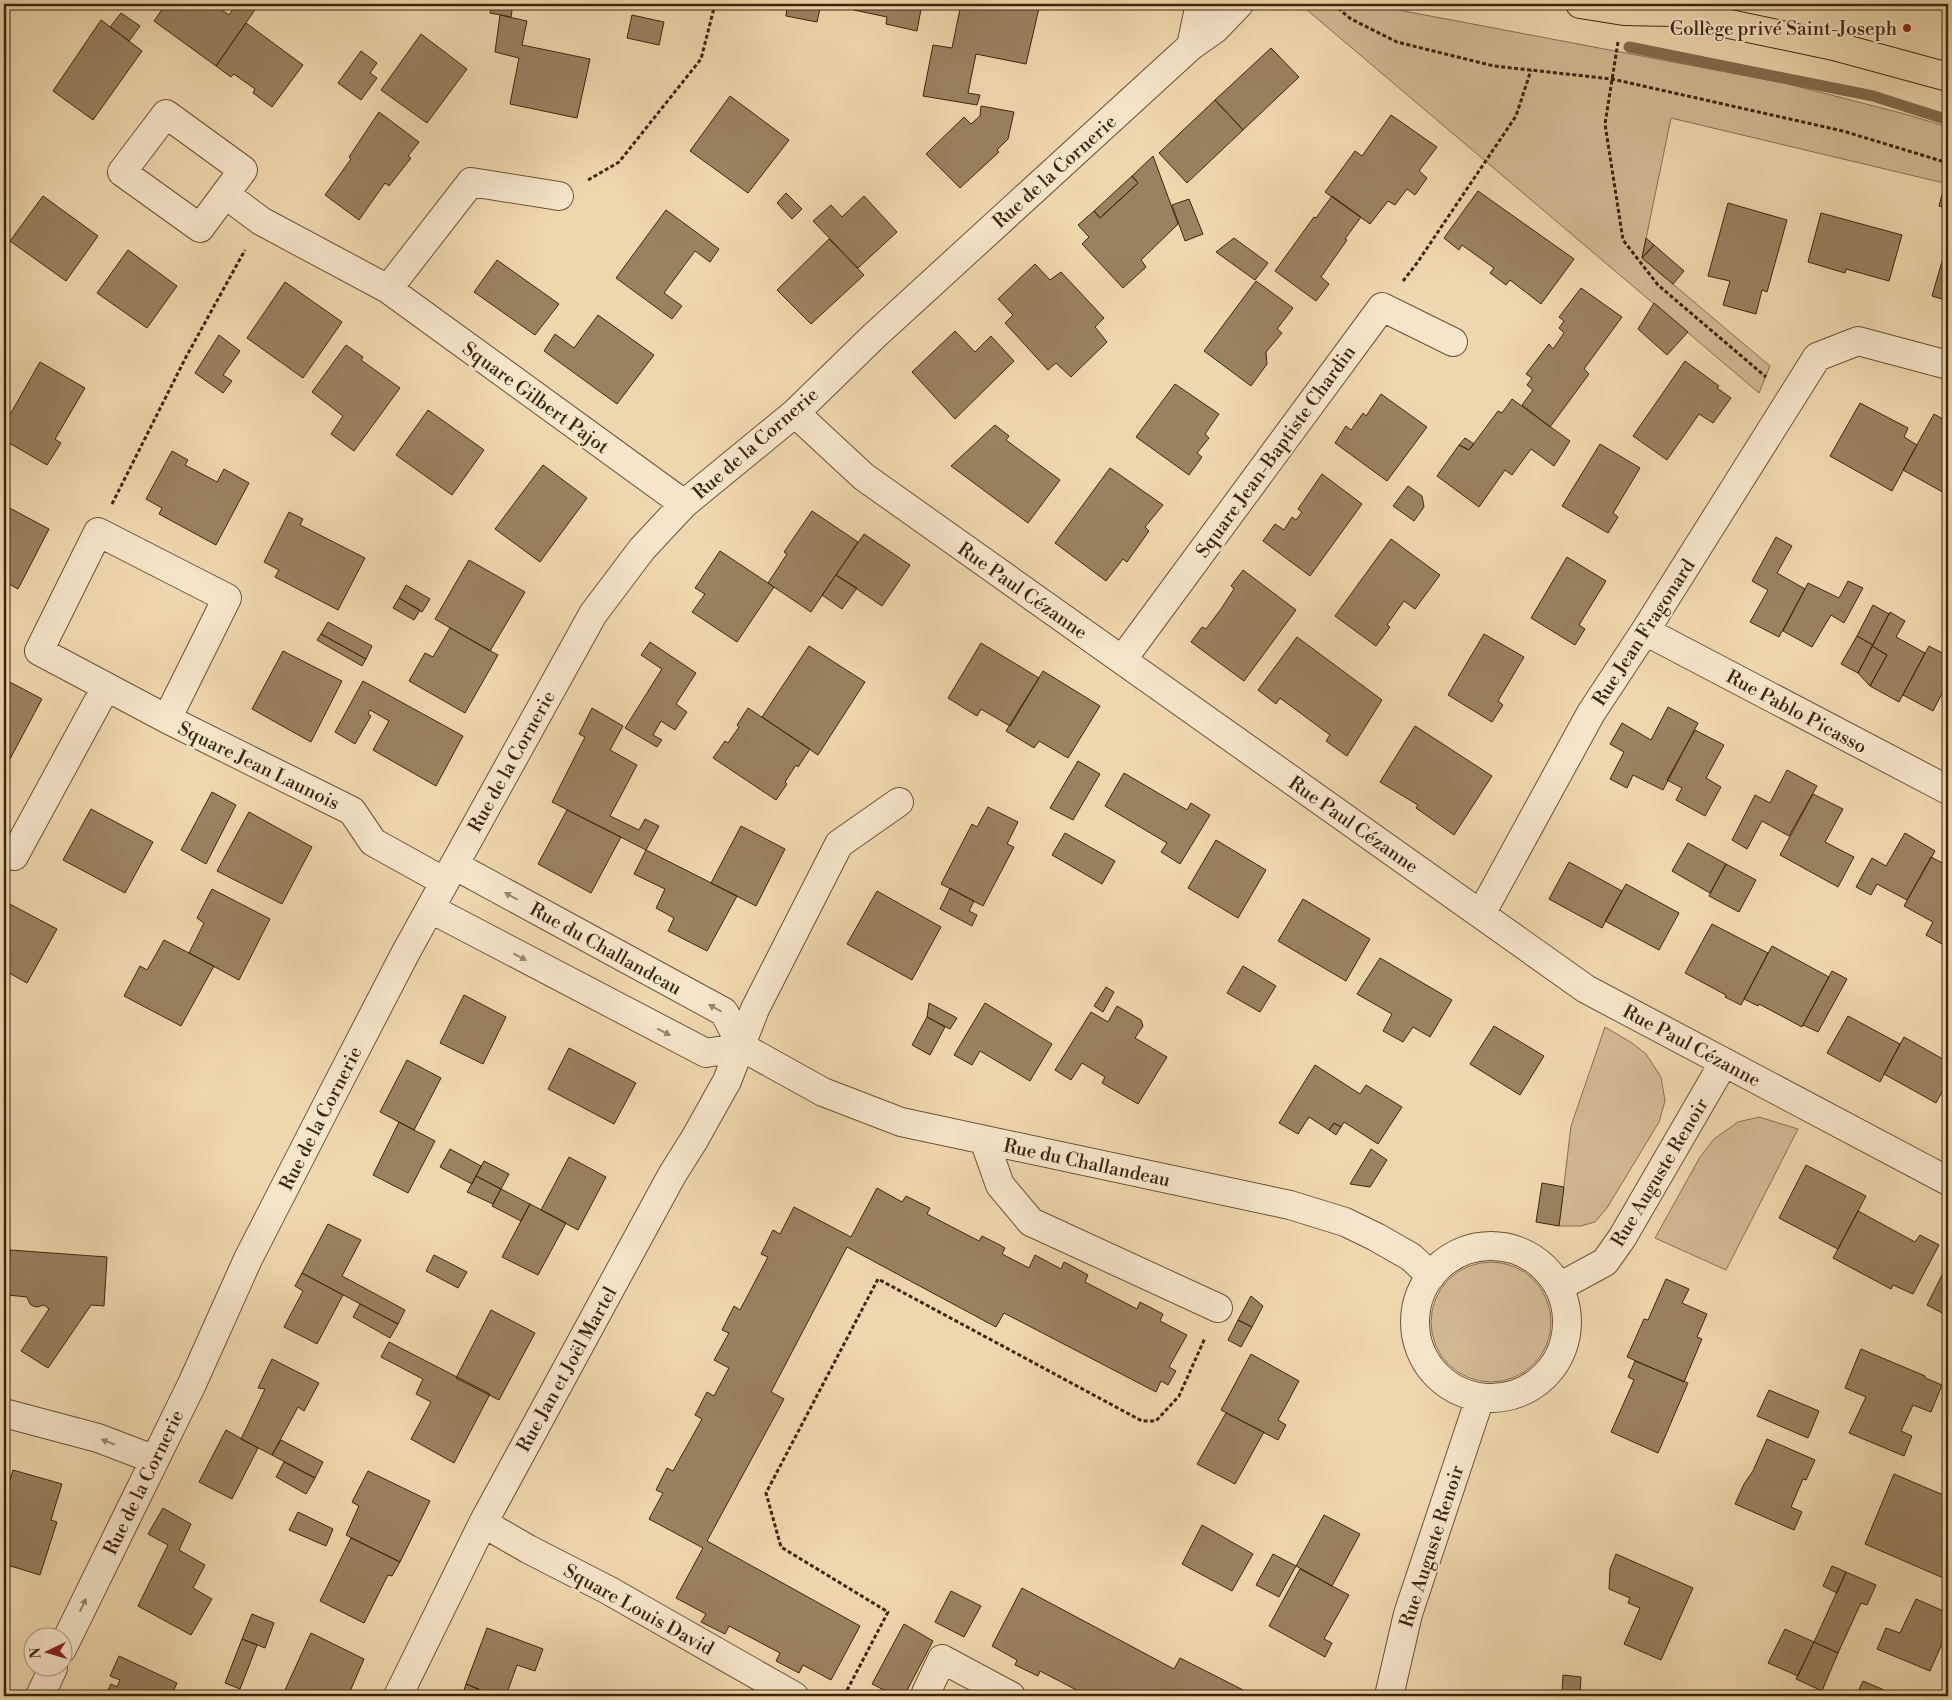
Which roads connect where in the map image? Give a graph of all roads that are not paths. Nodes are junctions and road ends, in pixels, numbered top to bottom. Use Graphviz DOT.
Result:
graph roads {
  1 [pos="1200,4"];
  2 [pos="1239,4"];
  3 [pos="1580,4"];
  4 [pos="1663,8"];
  5 [pos="1191,46"];
  6 [pos="1948,77"];
  7 [pos="225,194"];
  8 [pos="559,196"];
  9 [pos="388,289"];
  10 [pos="1453,342"];
  11 [pos="1948,365"];
  12 [pos="795,413"];
  13 [pos="684,504"];
  14 [pos="1646,631"];
  15 [pos="1122,660"];
  16 [pos="106,687"];
  17 [pos="167,719"];
  18 [pos="1948,790"];
  19 [pos="899,802"];
  20 [pos="14,856"];
  21 [pos="449,873"];
  22 [pos="431,909"];
  23 [pos="1480,914"];
  24 [pos="742,1047"];
  25 [pos="1724,1062"];
  26 [pos="984,1140"];
  27 [pos="1948,1181"];
  28 [pos="1431,1276"];
  29 [pos="1559,1287"];
  30 [pos="1218,1308"];
  31 [pos="1480,1398"];
  32 [pos="4,1413"];
  33 [pos="153,1459"];
  34 [pos="482,1523"];
  35 [pos="72,1628"];
  36 [pos="49,1678"];
  37 [pos="926,1693"];
  38 [pos="40,1696"];
  39 [pos="398,1696"];
  40 [pos="794,1696"];
  41 [pos="1011,1696"];
  42 [pos="1389,1696"];
  1 -- 5 [label="street"];
  2 -- 5 [label="street, Rue de la Cornerie"];
  3 -- 4 [label="main road"];
  4 -- 6 [label="main road"];
  5 -- 12 [label="street, Rue de la Cornerie"];
  7 -- 9 [label="street, Square Gilbert Pajot"];
  8 -- 9 [label="street"];
  9 -- 13 [label="street, Square Gilbert Pajot"];
  10 -- 15 [label="street, Square Jean-Baptiste Chardin"];
  11 -- 14 [label="street, Rue Jean Fragonard"];
  12 -- 13 [label="street, Rue de la Cornerie"];
  12 -- 15 [label="street, Rue Paul Cézanne"];
  13 -- 21 [label="street, Rue de la Cornerie"];
  14 -- 18 [label="street, Rue Pablo Picasso"];
  14 -- 23 [label="street, Rue Jean Fragonard"];
  15 -- 23 [label="street, Rue Paul Cézanne"];
  16 -- 17 [label="street, Square Jean Launois"];
  16 -- 17 [label="street, Square Jean Launois"];
  16 -- 20 [label="street"];
  17 -- 21 [label="street, Square Jean Launois"];
  19 -- 24 [label="street, Rue Jan et Joël Martel"];
  21 -- 22 [label="street, Rue de la Cornerie"];
  24 -- 21 [label="street, Rue du Challandeau, one-way"];
  22 -- 24 [label="street, one-way"];
  22 -- 33 [label="street, Rue de la Cornerie"];
  23 -- 25 [label="street, Rue Paul Cézanne"];
  24 -- 26 [label="street, Rue du Challandeau"];
  24 -- 34 [label="street, Rue Jan et Joël Martel"];
  25 -- 27 [label="street, Rue Paul Cézanne"];
  25 -- 29 [label="street, Rue Auguste Renoir"];
  26 -- 28 [label="street, Rue du Challandeau"];
  26 -- 30 [label="street"];
  28 -- 29 [label="street"];
  28 -- 31 [label="street"];
  29 -- 31 [label="street"];
  31 -- 42 [label="street, Rue Auguste Renoir"];
  33 -- 32 [label="street, one-way"];
  35 -- 33 [label="street, Rue de la Cornerie, one-way"];
  34 -- 39 [label="street, Rue Jan et Joël Martel"];
  34 -- 40 [label="street, Square Louis David"];
  36 -- 38 [label="street"];
  37 -- 41 [label="street"];
}
